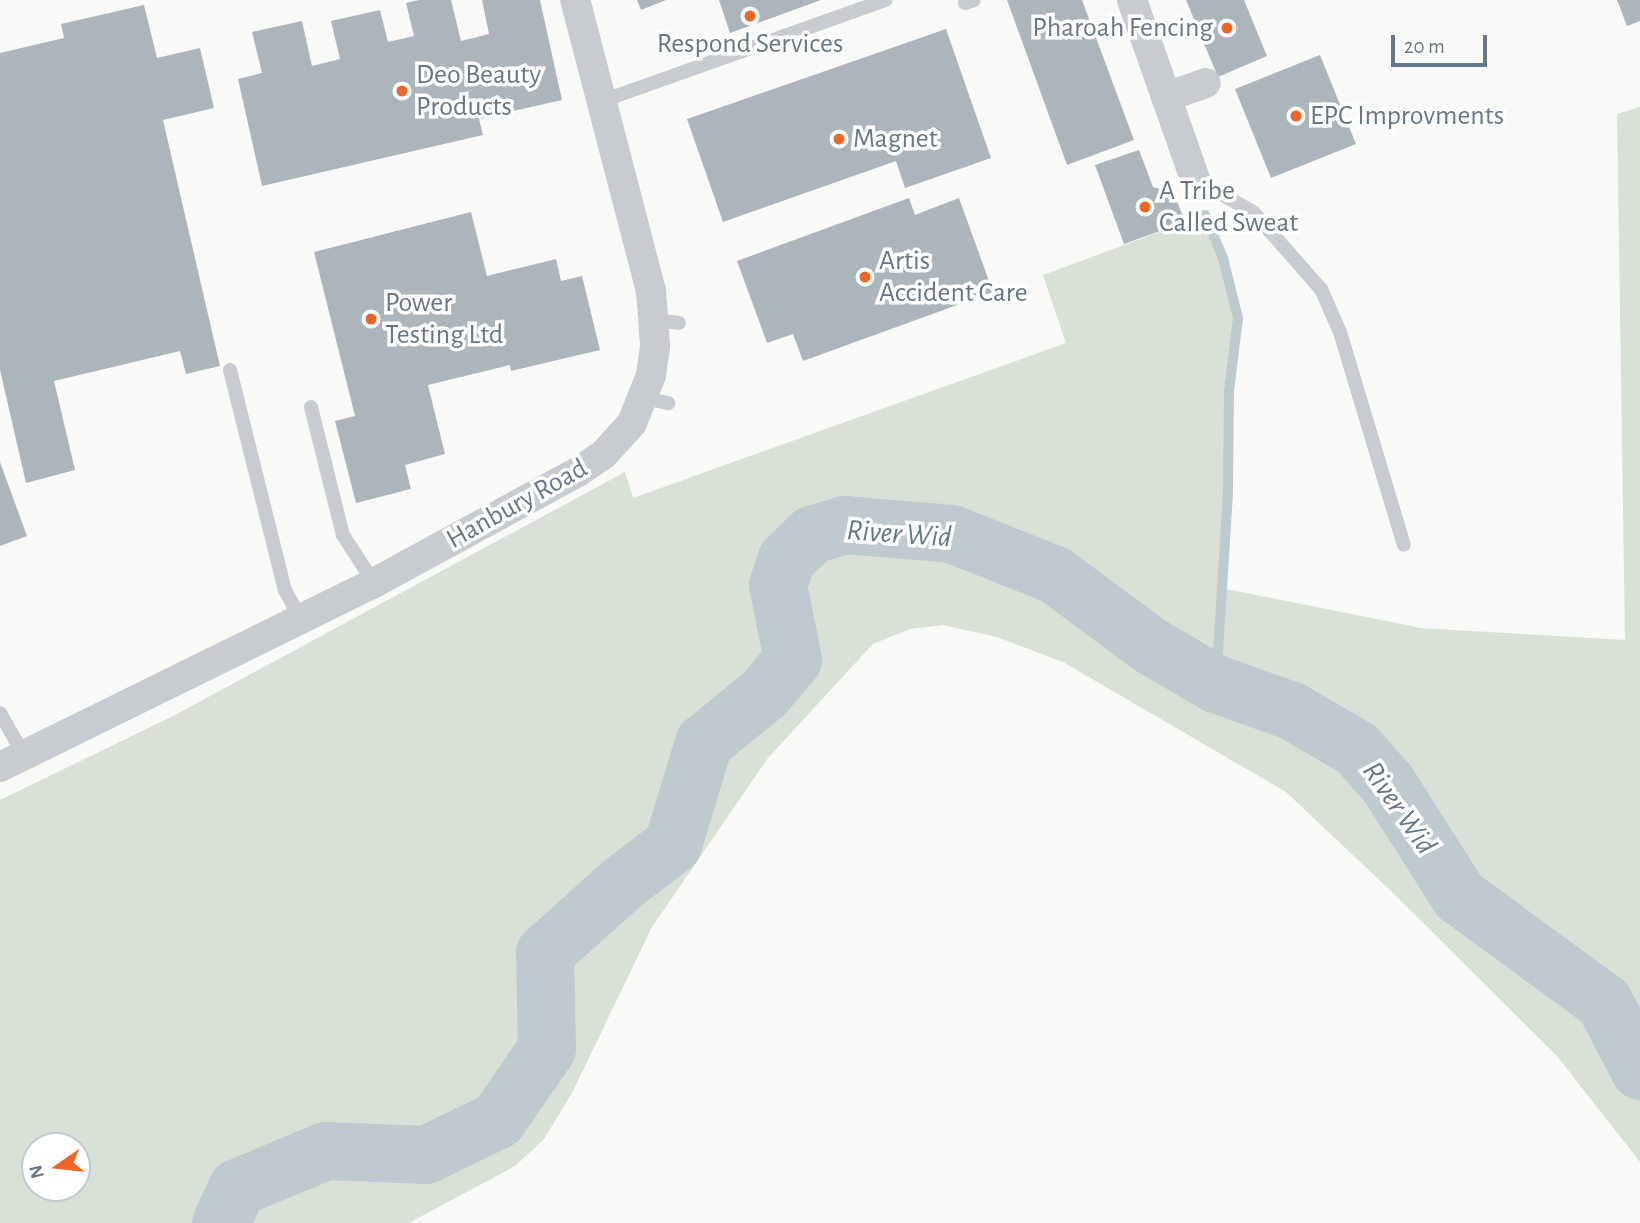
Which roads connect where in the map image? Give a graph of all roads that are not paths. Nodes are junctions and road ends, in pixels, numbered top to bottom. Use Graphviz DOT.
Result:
graph roads {
  1 [pos="575,0"];
  2 [pos="886,0"];
  3 [pos="1132,0"];
  4 [pos="1206,83"];
  5 [pos="1166,97"];
  6 [pos="602,100"];
  7 [pos="1195,179"];
  8 [pos="230,370"];
  9 [pos="311,407"];
  10 [pos="1404,545"];
  11 [pos="374,583"];
  12 [pos="301,620"];
  13 [pos="0,713"];
  14 [pos="12,761"];
  1 -- 6 [label="street, Hanbury Road"];
  2 -- 6 [label="lane"];
  3 -- 5 [label="street"];
  4 -- 5 [label="street"];
  5 -- 7 [label="street"];
  6 -- 11 [label="street, Hanbury Road"];
  7 -- 10 [label="lane"];
  8 -- 12 [label="lane"];
  9 -- 11 [label="lane"];
  11 -- 12 [label="street, Hanbury Road"];
  12 -- 14 [label="street, Hanbury Road"];
  13 -- 14 [label="lane"];
}
